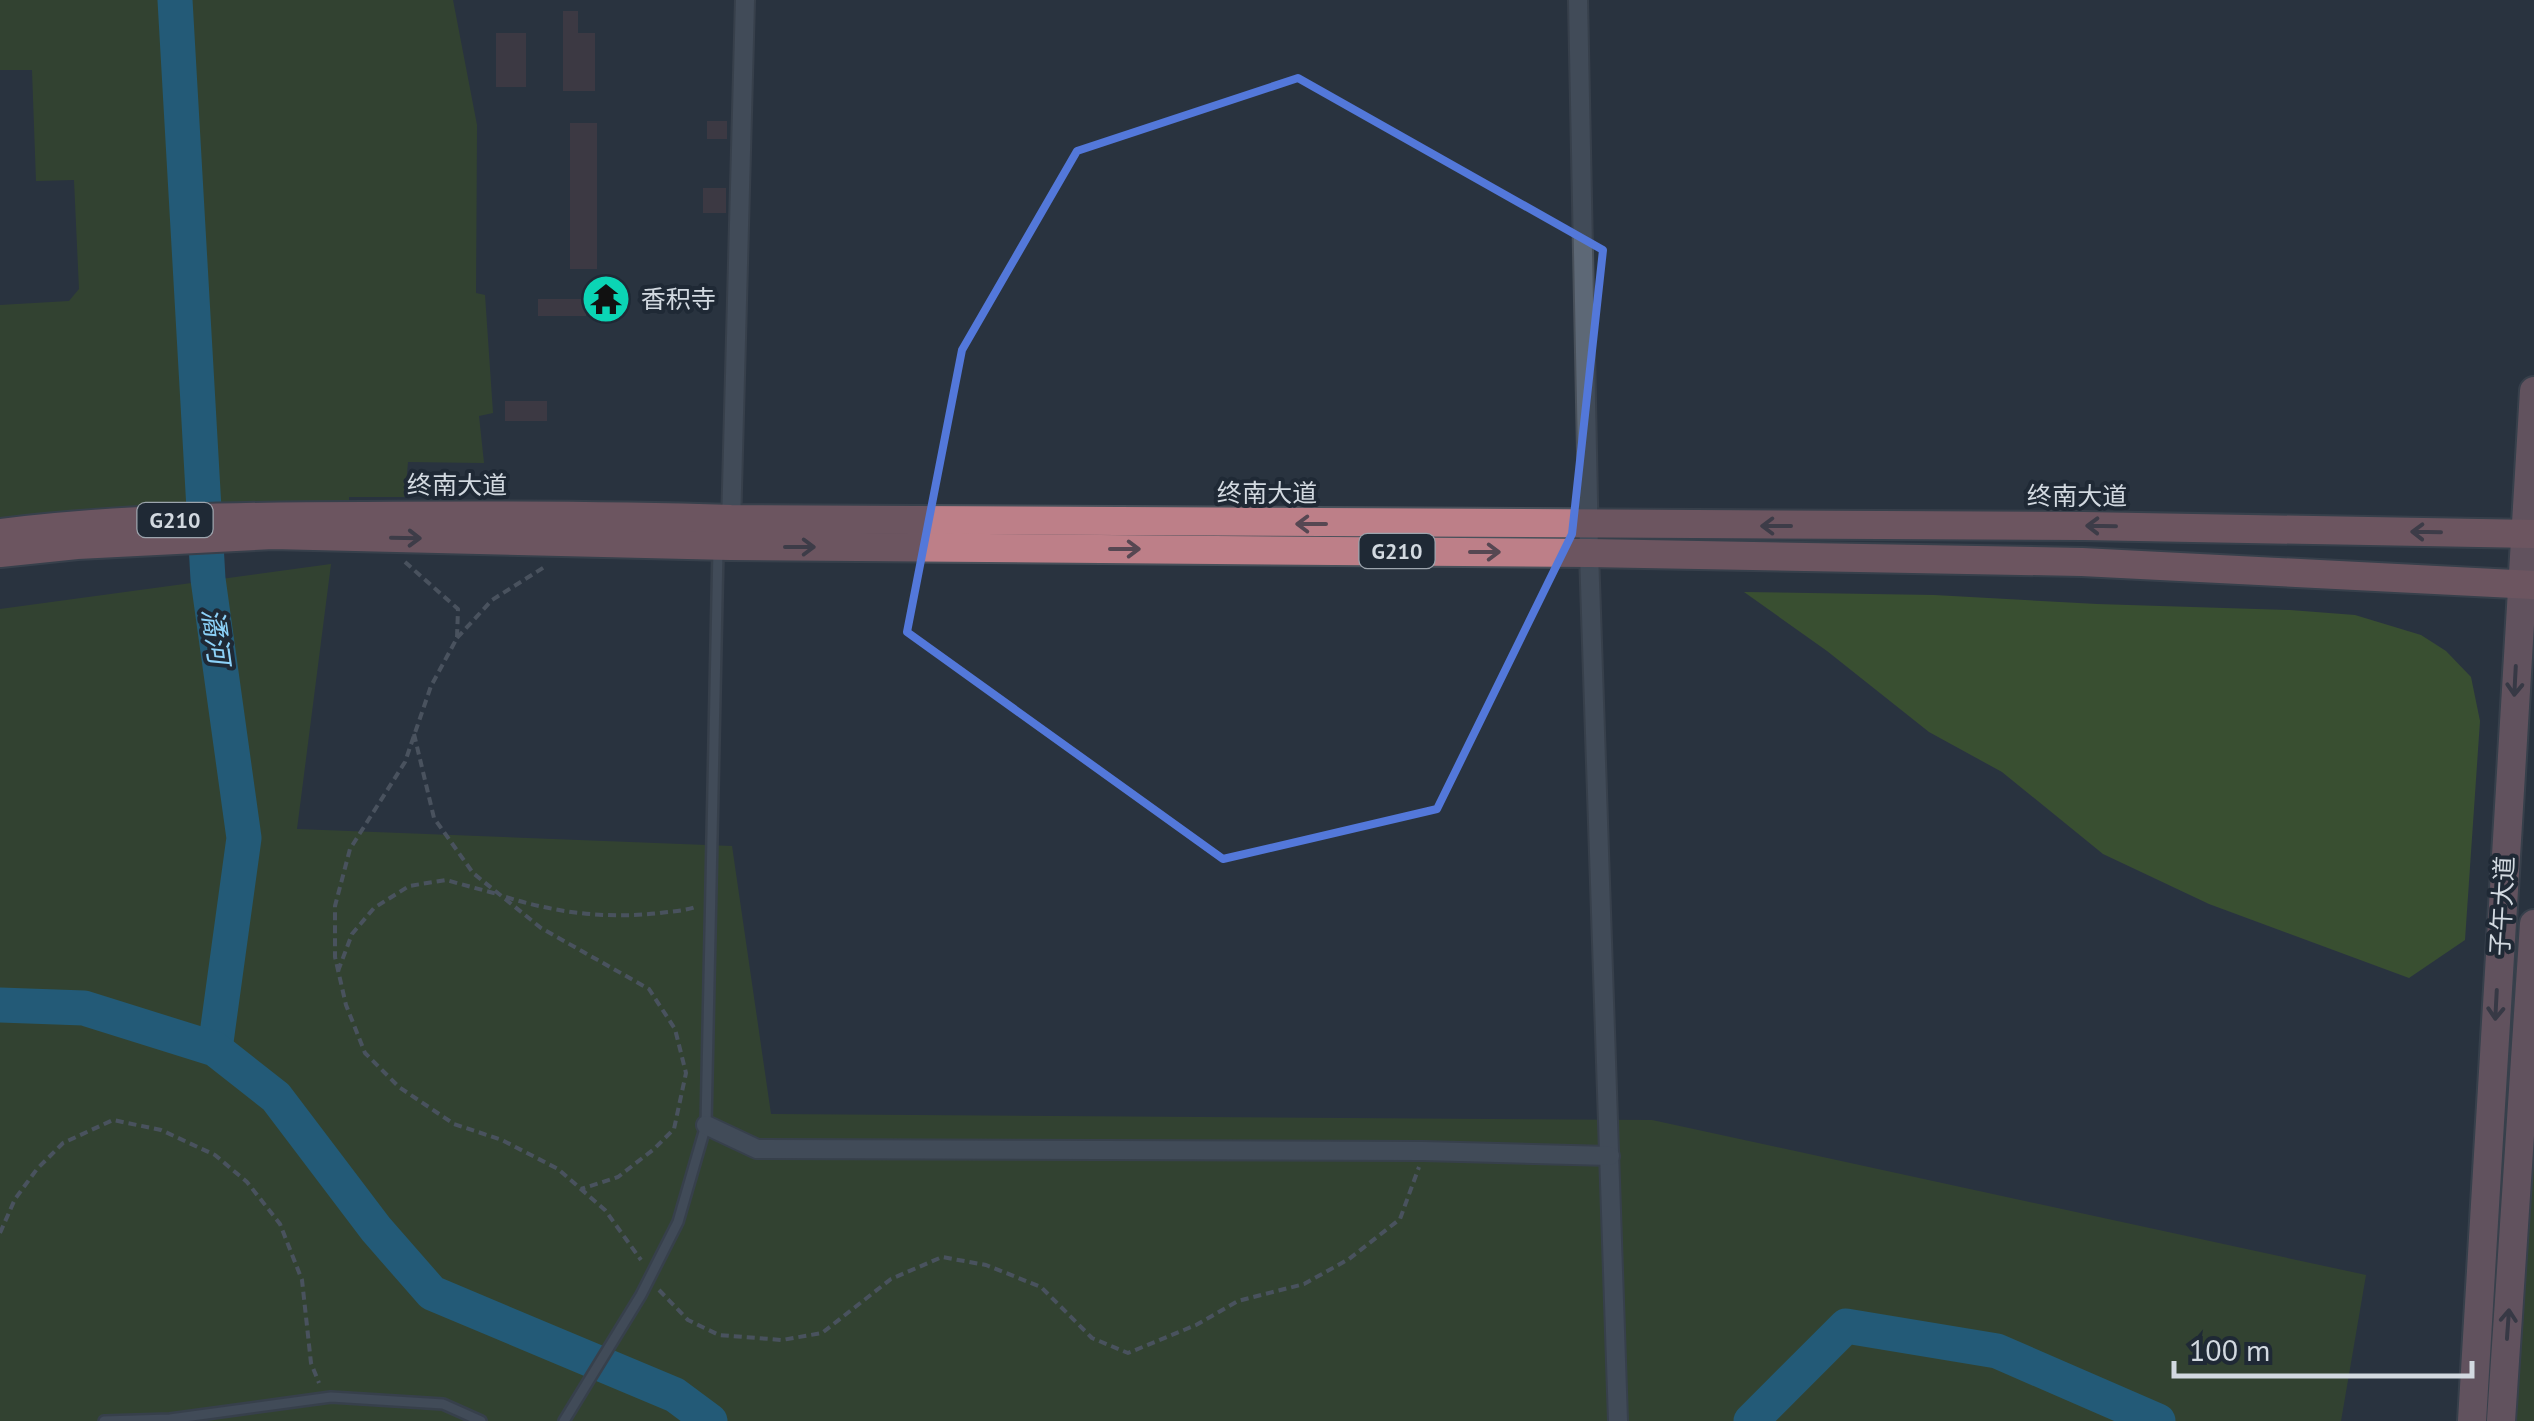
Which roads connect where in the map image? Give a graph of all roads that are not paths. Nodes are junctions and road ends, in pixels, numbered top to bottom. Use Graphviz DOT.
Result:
graph roads {
  1 [pos="745,0"];
  2 [pos="1578,0"];
  3 [pos="2534,392"];
  4 [pos="276,526"];
  5 [pos="0,533"];
  6 [pos="74,534"];
  7 [pos="2529,534"];
  8 [pos="726,537"];
  9 [pos="1589,539"];
  10 [pos="0,553"];
  11 [pos="2527,584"];
  12 [pos="2534,924"];
  13 [pos="706,1125"];
  14 [pos="1610,1156"];
  15 [pos="104,1421"];
  16 [pos="481,1421"];
  17 [pos="564,1421"];
  18 [pos="1618,1421"];
  19 [pos="2472,1421"];
  20 [pos="2501,1421"];
  1 -- 8 [label="street"];
  2 -- 9 [label="street"];
  3 -- 7 [label="main road, 子午大道"];
  4 -- 6 [label="highway, 终南大道 / G210"];
  4 -- 8 [label="highway, 终南大道 / G210, one-way"];
  4 -- 8 [label="highway, 终南大道 / G210"];
  5 -- 6 [label="highway, 终南大道 / G210"];
  6 -- 10 [label="highway, 终南大道 / G210"];
  7 -- 9 [label="highway, 终南大道 / G210, one-way"];
  7 -- 11 [label="main road, 子午大道"];
  8 -- 9 [label="highway, 终南大道 / G210"];
  8 -- 13 [label="lane"];
  9 -- 11 [label="highway, 终南大道 / G210"];
  9 -- 14 [label="street"];
  11 -- 19 [label="main road, 子午大道, one-way"];
  20 -- 12 [label="main road, 子午大道, one-way"];
  13 -- 14 [label="street"];
  13 -- 17 [label="lane"];
  14 -- 18 [label="street"];
  15 -- 16 [label="lane"];
}
